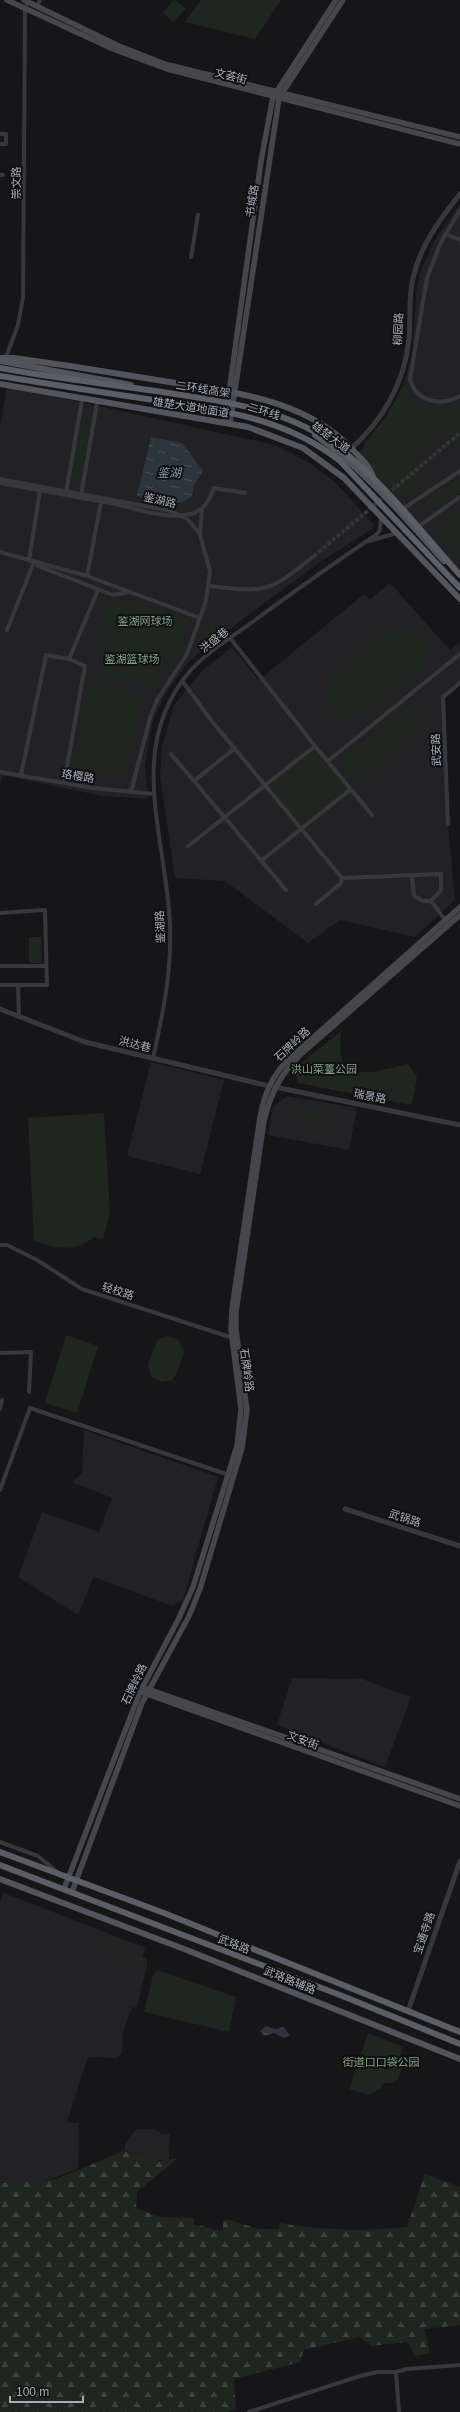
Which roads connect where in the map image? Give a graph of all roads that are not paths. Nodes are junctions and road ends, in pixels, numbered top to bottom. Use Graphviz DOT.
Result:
graph roads {
  1 [pos="7,0"];
  2 [pos="40,0"];
  3 [pos="336,0"];
  4 [pos="343,0"];
  5 [pos="26,1"];
  6 [pos="37,6"];
  7 [pos="25,9"];
  8 [pos="275,90"];
  9 [pos="283,92"];
  10 [pos="276,97"];
  11 [pos="0,134"];
  12 [pos="460,137"];
  13 [pos="0,144"];
  14 [pos="460,144"];
  15 [pos="460,194"];
  16 [pos="460,210"];
  17 [pos="198,215"];
  18 [pos="445,234"];
  19 [pos="460,240"];
  20 [pos="191,257"];
  21 [pos="2,361"];
  22 [pos="0,376"];
  23 [pos="0,384"];
  24 [pos="460,396"];
  25 [pos="82,400"];
  26 [pos="97,402"];
  27 [pos="230,405"];
  28 [pos="228,423"];
  29 [pos="341,456"];
  30 [pos="460,471"];
  31 [pos="0,479"];
  32 [pos="374,480"];
  33 [pos="0,483"];
  34 [pos="40,490"];
  35 [pos="66,493"];
  36 [pos="245,493"];
  37 [pos="81,496"];
  38 [pos="460,497"];
  39 [pos="100,502"];
  40 [pos="202,508"];
  41 [pos="399,512"];
  42 [pos="381,514"];
  43 [pos="181,515"];
  44 [pos="414,529"];
  45 [pos="398,533"];
  46 [pos="200,534"];
  47 [pos="358,546"];
  48 [pos="0,552"];
  49 [pos="314,556"];
  50 [pos="32,562"];
  51 [pos="87,576"];
  52 [pos="460,577"];
  53 [pos="209,586"];
  54 [pos="460,588"];
  55 [pos="98,590"];
  56 [pos="130,592"];
  57 [pos="460,599"];
  58 [pos="200,618"];
  59 [pos="7,630"];
  60 [pos="230,638"];
  61 [pos="460,654"];
  62 [pos="69,659"];
  63 [pos="183,682"];
  64 [pos="460,683"];
  65 [pos="315,746"];
  66 [pos="235,748"];
  67 [pos="170,754"];
  68 [pos="328,761"];
  69 [pos="0,772"];
  70 [pos="21,775"];
  71 [pos="194,781"];
  72 [pos="64,783"];
  73 [pos="266,785"];
  74 [pos="351,789"];
  75 [pos="130,792"];
  76 [pos="154,794"];
  77 [pos="372,815"];
  78 [pos="225,817"];
  79 [pos="448,824"];
  80 [pos="301,829"];
  81 [pos="188,846"];
  82 [pos="261,861"];
  83 [pos="412,876"];
  84 [pos="342,878"];
  85 [pos="286,890"];
  86 [pos="431,901"];
  87 [pos="316,904"];
  88 [pos="460,907"];
  89 [pos="0,913"];
  90 [pos="460,914"];
  91 [pos="448,922"];
  92 [pos="0,966"];
  93 [pos="46,966"];
  94 [pos="0,985"];
  95 [pos="18,986"];
  96 [pos="0,1009"];
  97 [pos="19,1017"];
  98 [pos="153,1058"];
  99 [pos="272,1087"];
  100 [pos="460,1126"];
  101 [pos="0,1245"];
  102 [pos="234,1339"];
  103 [pos="0,1353"];
  104 [pos="29,1392"];
  105 [pos="2,1400"];
  106 [pos="0,1408"];
  107 [pos="231,1476"];
  108 [pos="0,1490"];
  109 [pos="345,1509"];
  110 [pos="460,1546"];
  111 [pos="144,1691"];
  112 [pos="460,1799"];
  113 [pos="460,1806"];
  114 [pos="0,1842"];
  115 [pos="0,1852"];
  116 [pos="460,1861"];
  117 [pos="0,1865"];
  118 [pos="57,1872"];
  119 [pos="69,1876"];
  120 [pos="0,1879"];
  121 [pos="76,1879"];
  122 [pos="64,1889"];
  123 [pos="72,1892"];
  124 [pos="408,2010"];
  125 [pos="460,2032"];
  126 [pos="460,2044"];
  127 [pos="460,2059"];
  128 [pos="460,2365"];
  129 [pos="396,2372"];
  130 [pos="249,2412"];
  131 [pos="399,2412"];
  1 -- 7 [label="main road, 文荟街"];
  2 -- 6 [label="street"];
  3 -- 8 [label="main road, 书城路"];
  4 -- 9 [label="main road, 书城路"];
  5 -- 6 [label="main road, 文荟街"];
  5 -- 7 [label="street, 崇文路"];
  6 -- 8 [label="main road, 文荟街"];
  7 -- 10 [label="main road, 文荟街"];
  7 -- 21 [label="street, 崇文路"];
  8 -- 9 [label="main road, 文荟街"];
  8 -- 10 [label="main road, 书城路"];
  9 -- 10 [label="main road, 书城路"];
  9 -- 12 [label="main road, 文荟街"];
  10 -- 14 [label="main road, 文荟街"];
  10 -- 27 [label="main road, 书城路"];
  11 -- 13 [label="street"];
  15 -- 29 [label="street, 柳园路"];
  16 -- 18 [label="street"];
  17 -- 20 [label="street"];
  18 -- 19 [label="street"];
  18 -- 24 [label="street"];
  21 -- 27 [label="main road, 雄楚大道"];
  21 -- 32 [label="highway, 二环线高架, bridge"];
  21 -- 32 [label="main road, bridge"];
  22 -- 54 [label="highway, 二环线, bridge"];
  23 -- 25 [label="main road, 雄楚大道地面道"];
  25 -- 26 [label="main road, 雄楚大道地面道"];
  25 -- 35 [label="street"];
  26 -- 28 [label="main road, 雄楚大道地面道"];
  26 -- 37 [label="street"];
  27 -- 28 [label="main road, 书城路"];
  27 -- 29 [label="main road, 雄楚大道"];
  28 -- 42 [label="main road, 雄楚大道地面道"];
  29 -- 41 [label="main road, 雄楚大道"];
  30 -- 41 [label="street"];
  31 -- 35 [label="street, 鉴湖路"];
  32 -- 52 [label="highway, 二环线高架, bridge"];
  33 -- 34 [label="street, 鉴湖路"];
  34 -- 35 [label="street, 鉴湖路"];
  34 -- 50 [label="street"];
  35 -- 37 [label="street, 鉴湖路"];
  36 -- 40 [label="street"];
  37 -- 39 [label="street, 鉴湖路"];
  37 -- 43 [label="street, 鉴湖路"];
  38 -- 44 [label="street"];
  39 -- 43 [label="street, 鉴湖路"];
  39 -- 51 [label="street"];
  40 -- 43 [label="street"];
  40 -- 46 [label="street"];
  41 -- 44 [label="main road, 雄楚大道"];
  42 -- 45 [label="main road, 雄楚大道地面道"];
  42 -- 47 [label="street, 洪盛巷"];
  43 -- 46 [label="street"];
  44 -- 52 [label="main road, 雄楚大道"];
  45 -- 47 [label="street, 洪盛巷"];
  45 -- 57 [label="main road, 雄楚大道地面道"];
  46 -- 53 [label="street"];
  47 -- 60 [label="street, 洪盛巷"];
  48 -- 50 [label="street"];
  49 -- 53 [label="street"];
  50 -- 51 [label="street"];
  50 -- 55 [label="street"];
  50 -- 59 [label="street"];
  51 -- 56 [label="street"];
  53 -- 58 [label="street"];
  55 -- 56 [label="street"];
  55 -- 62 [label="street"];
  56 -- 58 [label="street"];
  58 -- 75 [label="street"];
  60 -- 63 [label="street, 洪盛巷"];
  60 -- 65 [label="street"];
  61 -- 68 [label="street"];
  62 -- 70 [label="street"];
  62 -- 72 [label="street"];
  63 -- 66 [label="street"];
  63 -- 76 [label="street, 洪盛巷"];
  64 -- 79 [label="street, 武安路"];
  65 -- 68 [label="street"];
  65 -- 73 [label="street"];
  66 -- 71 [label="street"];
  66 -- 73 [label="street"];
  67 -- 71 [label="street"];
  68 -- 74 [label="street"];
  69 -- 70 [label="street, 珞樱路"];
  70 -- 72 [label="street, 珞樱路"];
  71 -- 78 [label="street"];
  72 -- 75 [label="street, 珞樱路"];
  73 -- 78 [label="street"];
  73 -- 80 [label="street"];
  74 -- 77 [label="street"];
  74 -- 80 [label="street"];
  75 -- 76 [label="street, 珞樱路"];
  76 -- 98 [label="street, 鉴湖路"];
  78 -- 81 [label="street"];
  78 -- 82 [label="street"];
  80 -- 82 [label="street"];
  80 -- 84 [label="street"];
  82 -- 85 [label="street"];
  83 -- 84 [label="street"];
  83 -- 86 [label="street"];
  83 -- 86 [label="street"];
  84 -- 87 [label="street"];
  86 -- 91 [label="street"];
  88 -- 91 [label="main road, 石牌岭路"];
  89 -- 93 [label="street"];
  90 -- 91 [label="main road, 石牌岭路"];
  91 -- 99 [label="main road, 石牌岭路"];
  92 -- 93 [label="street"];
  93 -- 95 [label="street"];
  94 -- 95 [label="street"];
  95 -- 97 [label="street"];
  96 -- 97 [label="street, 洪达巷"];
  97 -- 98 [label="street, 洪达巷"];
  98 -- 99 [label="street, 洪达巷"];
  99 -- 100 [label="street, 瑞景路"];
  99 -- 102 [label="main road, 石牌岭路"];
  101 -- 102 [label="street, 轻校路"];
  102 -- 107 [label="main road, 石牌岭路"];
  103 -- 104 [label="street"];
  105 -- 106 [label="street"];
  107 -- 108 [label="street"];
  107 -- 111 [label="main road, 石牌岭路"];
  109 -- 110 [label="street, 武锅路"];
  111 -- 112 [label="main road, 文安街"];
  111 -- 113 [label="main road, 文安街"];
  111 -- 119 [label="main road, 石牌岭路"];
  111 -- 121 [label="main road, 石牌岭路"];
  114 -- 118 [label="street"];
  115 -- 118 [label="highway, 武珞路"];
  116 -- 124 [label="street, 宝通寺路"];
  117 -- 122 [label="highway, 武珞路"];
  118 -- 119 [label="highway, 武珞路"];
  119 -- 121 [label="highway, 武珞路"];
  119 -- 122 [label="main road, 石牌岭路"];
  120 -- 127 [label="main road, 武珞路辅路"];
  121 -- 123 [label="main road, 石牌岭路"];
  121 -- 124 [label="highway, 武珞路"];
  122 -- 123 [label="highway, 武珞路"];
  123 -- 126 [label="highway, 武珞路"];
  124 -- 125 [label="highway, 武珞路"];
  128 -- 129 [label="street"];
  129 -- 130 [label="street"];
  129 -- 131 [label="street"];
}
